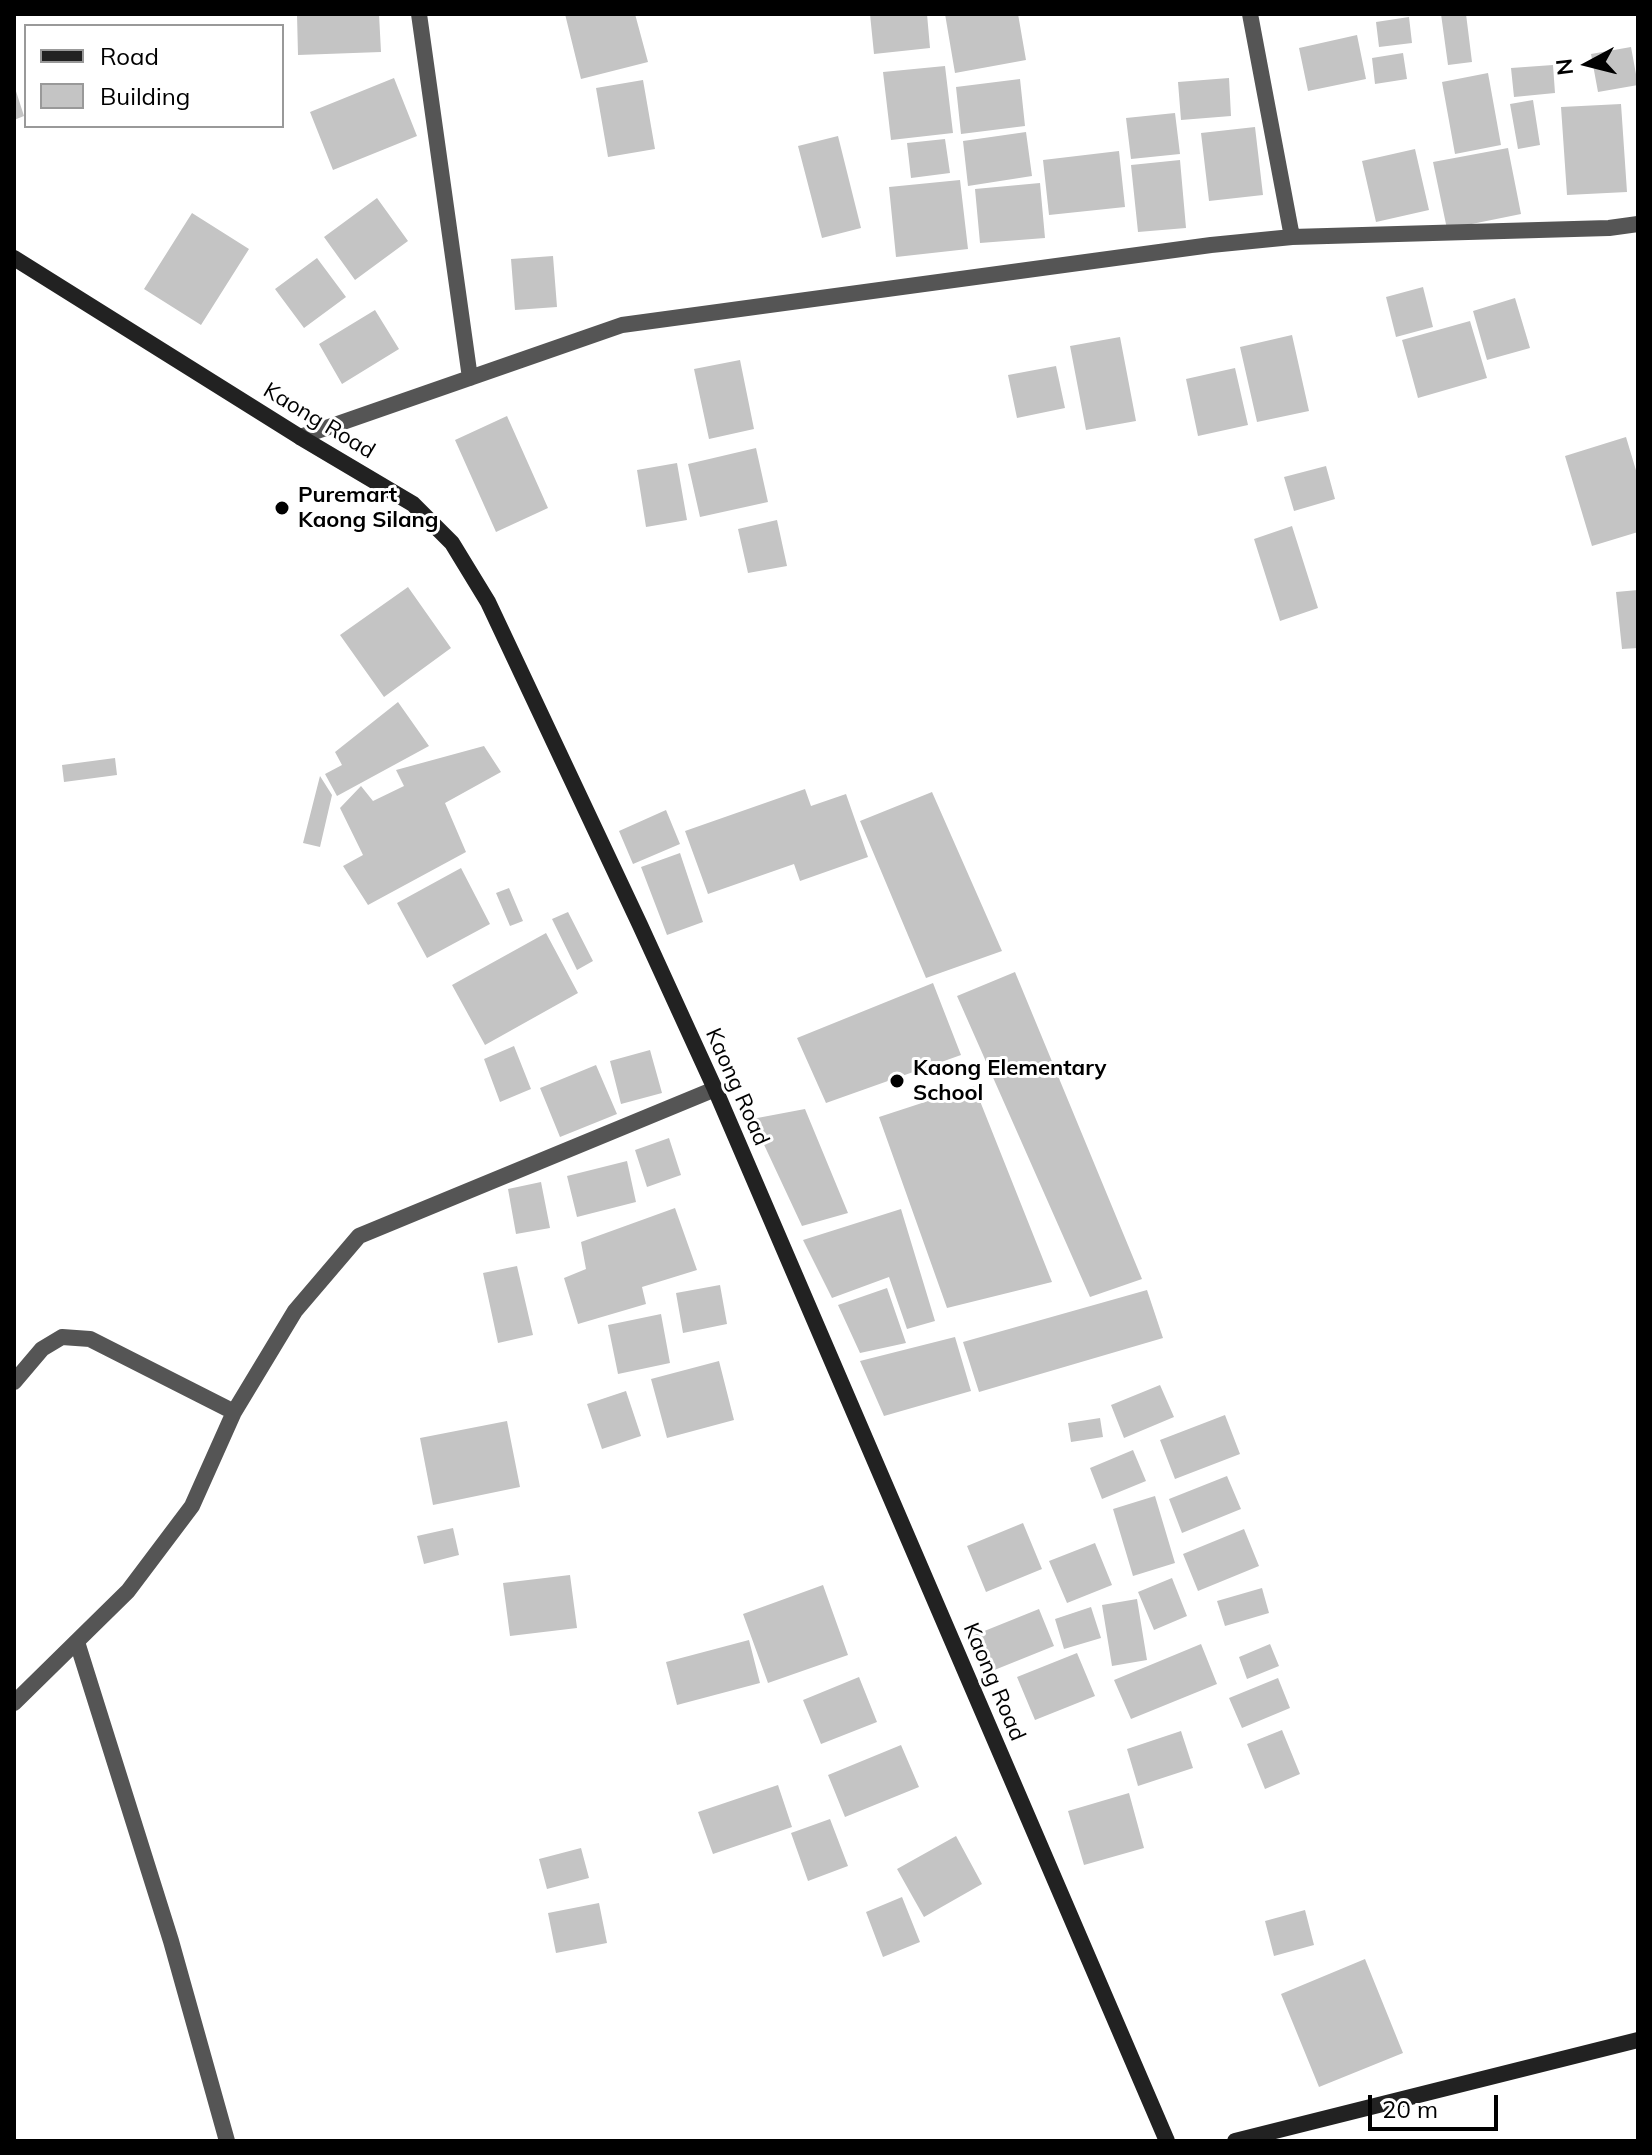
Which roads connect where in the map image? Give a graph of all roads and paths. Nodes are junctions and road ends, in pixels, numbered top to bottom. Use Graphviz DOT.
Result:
graph roads {
  1 [pos="419,14"];
  2 [pos="1250,14"];
  3 [pos="1638,224"];
  4 [pos="1292,237"];
  5 [pos="14,258"];
  6 [pos="470,378"];
  7 [pos="300,437"];
  8 [pos="715,1089"];
  9 [pos="14,1382"];
  10 [pos="234,1412"];
  11 [pos="77,1642"];
  12 [pos="14,1703"];
  13 [pos="1638,2040"];
  14 [pos="227,2141"];
  15 [pos="1167,2141"];
  16 [pos="1235,2141"];
  1 -- 6 [label="street"];
  2 -- 4 [label="street"];
  3 -- 4 [label="street"];
  4 -- 6 [label="street"];
  5 -- 7 [label="main road, Kaong Road"];
  6 -- 7 [label="street"];
  7 -- 8 [label="main road, Kaong Road"];
  8 -- 10 [label="street"];
  8 -- 15 [label="main road, Kaong Road"];
  9 -- 10 [label="street"];
  10 -- 11 [label="street"];
  11 -- 12 [label="street"];
  11 -- 14 [label="street"];
  13 -- 16 [label="main road"];
}
